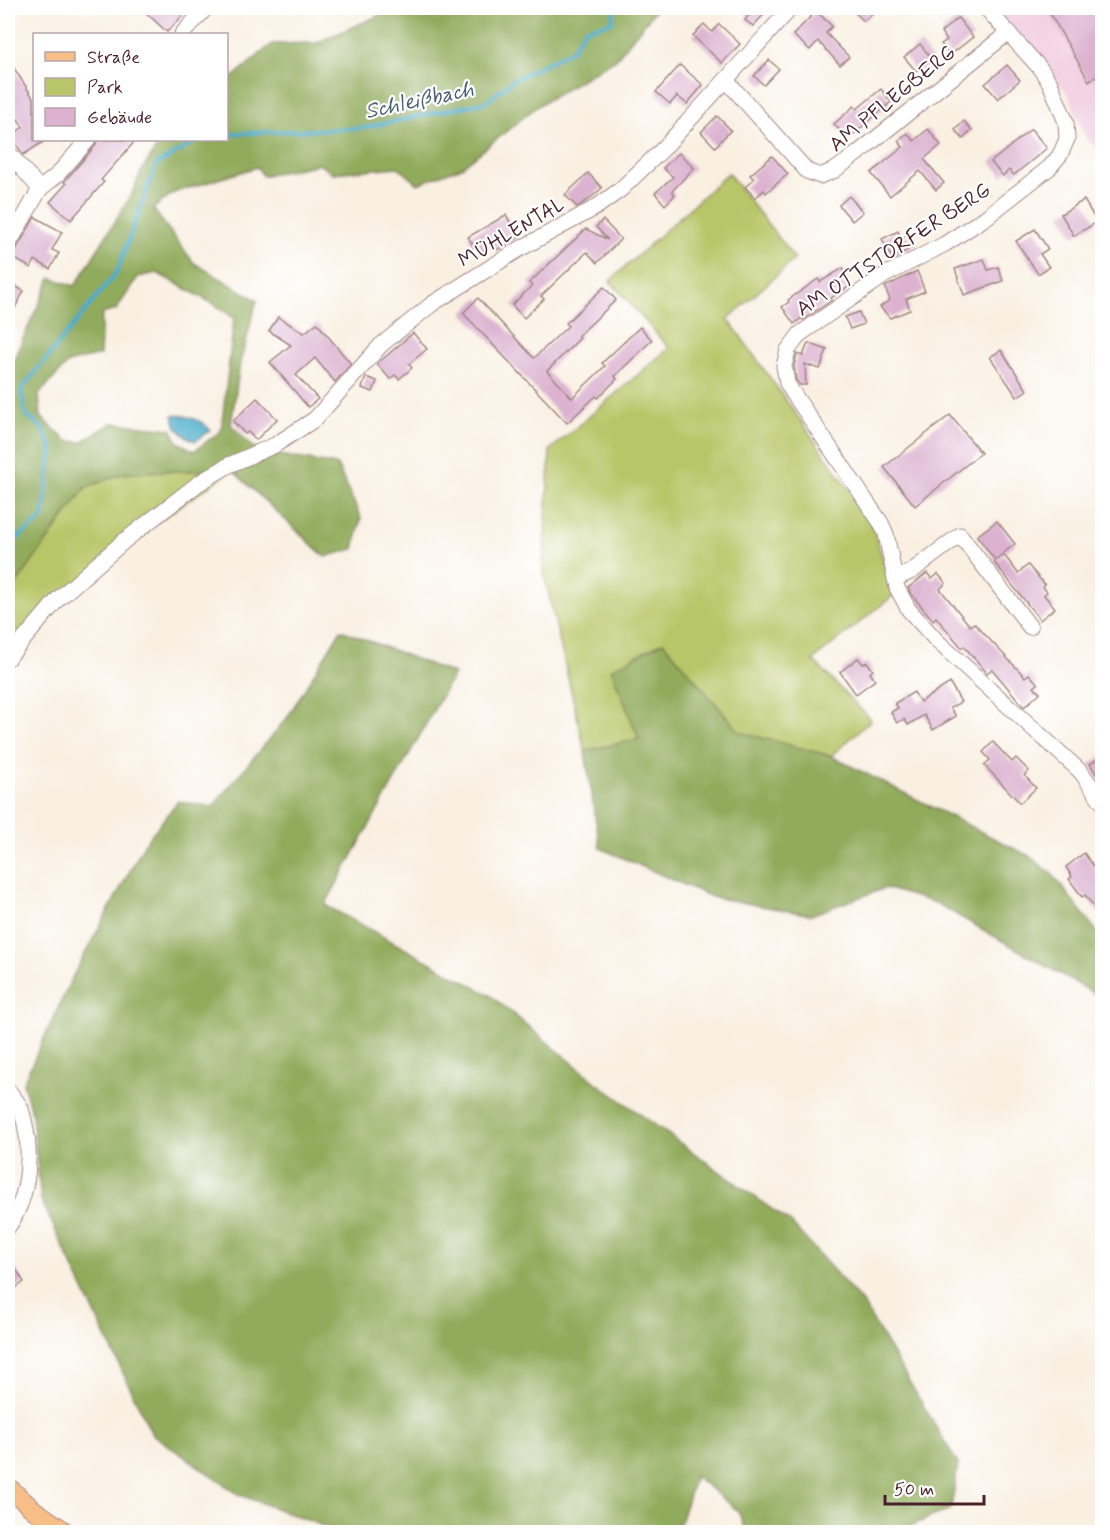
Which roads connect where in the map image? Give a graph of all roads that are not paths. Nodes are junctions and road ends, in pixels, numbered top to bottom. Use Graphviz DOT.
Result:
graph roads {
  1 [pos="206,8"];
  2 [pos="791,8"];
  3 [pos="986,8"];
  4 [pos="1009,32"];
  5 [pos="183,33"];
  6 [pos="727,81"];
  7 [pos="87,141"];
  8 [pos="8,152"];
  9 [pos="40,189"];
  10 [pos="8,245"];
  11 [pos="895,579"];
  12 [pos="1030,627"];
  13 [pos="8,658"];
  14 [pos="1102,802"];
  15 [pos="8,1090"];
  16 [pos="8,1227"];
  17 [pos="8,1487"];
  18 [pos="66,1533"];
  1 -- 5 [label="street"];
  2 -- 6 [label="street, MÜHLENTAL"];
  3 -- 4 [label="street, AM OTTSTORFER BERG"];
  4 -- 6 [label="street, AM PFLEGBERG"];
  4 -- 11 [label="street, AM OTTSTORFER BERG"];
  6 -- 13 [label="street, MÜHLENTAL"];
  7 -- 9 [label="street"];
  8 -- 9 [label="street"];
  9 -- 10 [label="street"];
  11 -- 12 [label="street"];
  11 -- 14 [label="street, AM OTTSTORFER BERG"];
  15 -- 16 [label="street"];
  17 -- 18 [label="main road"];
}
